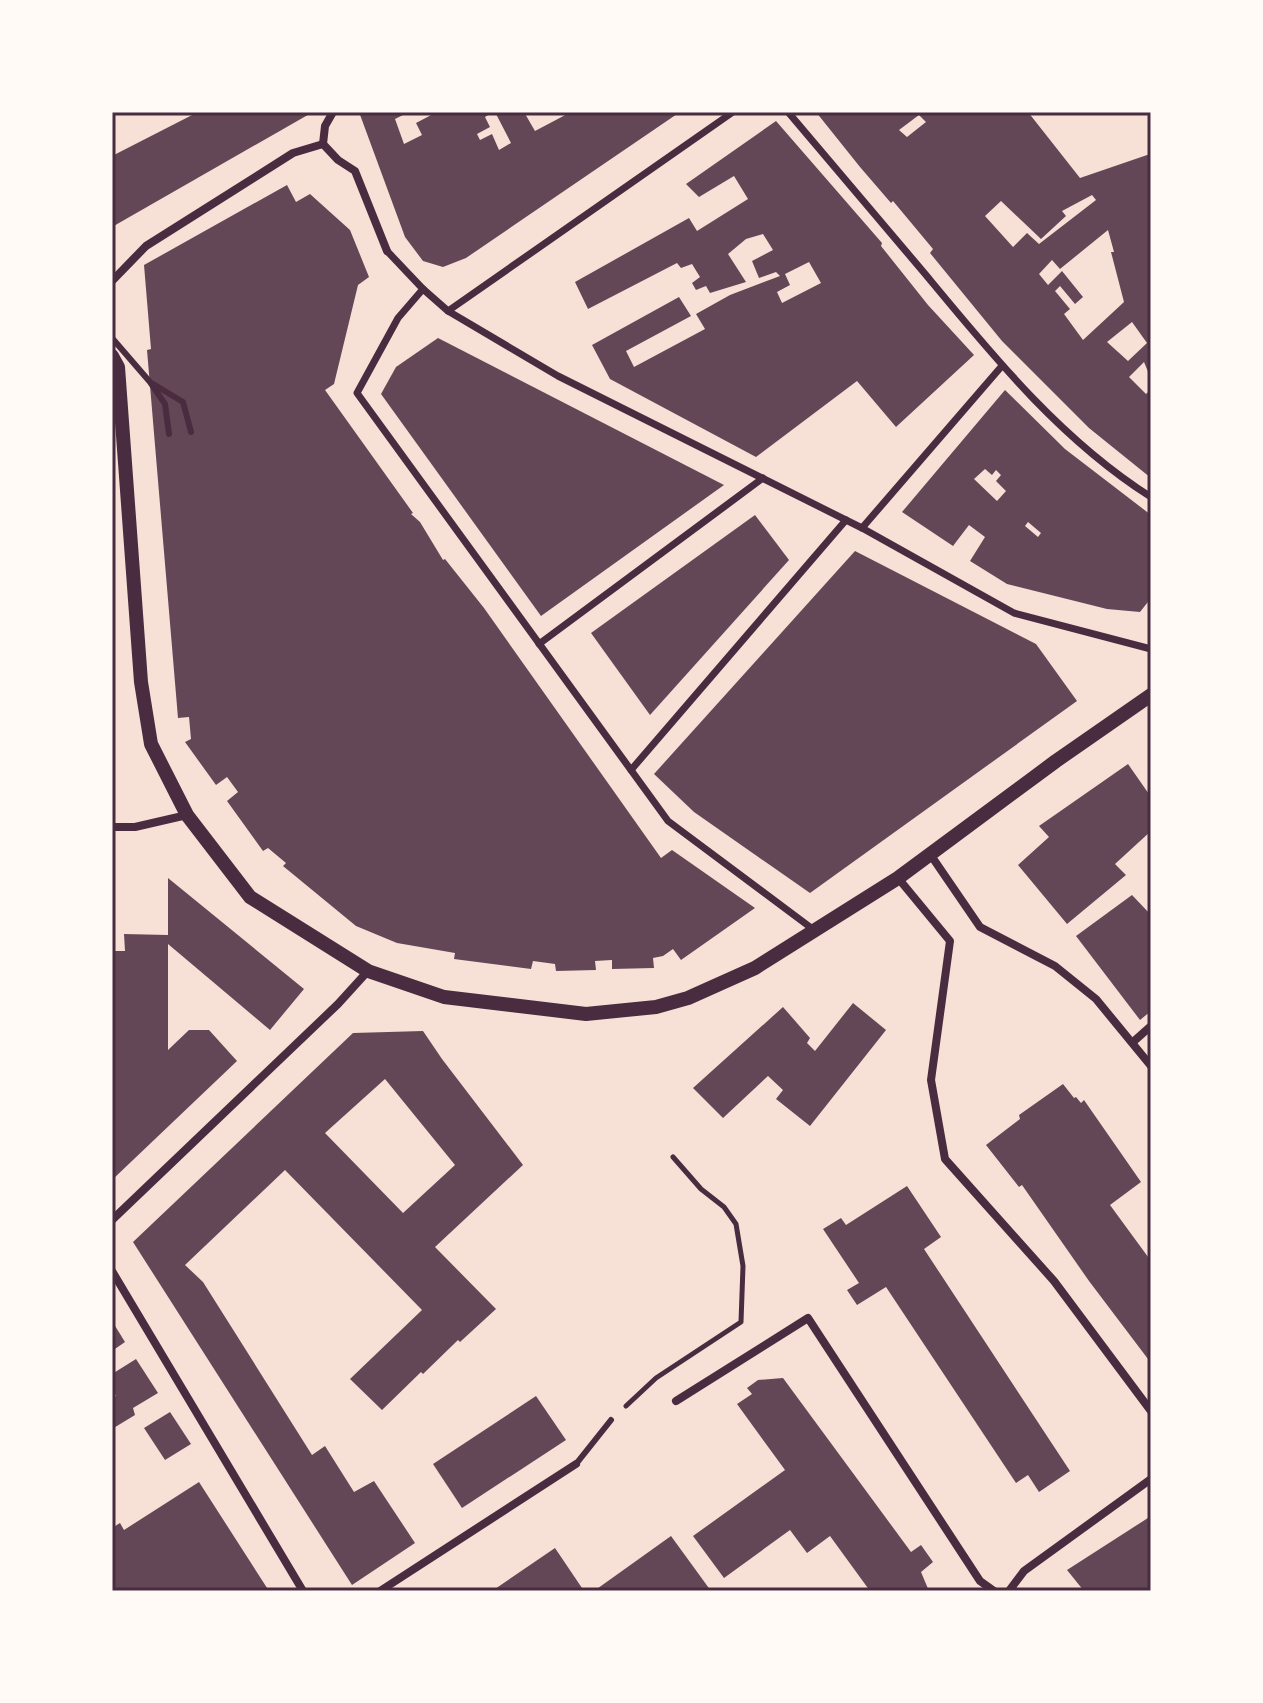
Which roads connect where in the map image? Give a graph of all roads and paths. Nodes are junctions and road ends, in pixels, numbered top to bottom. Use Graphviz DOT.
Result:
graph roads {
  1 [pos="333,112"];
  2 [pos="733,112"];
  3 [pos="788,112"];
  4 [pos="323,144"];
  5 [pos="387,251"];
  6 [pos="112,281"];
  7 [pos="423,289"];
  8 [pos="448,311"];
  9 [pos="112,338"];
  10 [pos="112,356"];
  11 [pos="1001,367"];
  12 [pos="150,382"];
  13 [pos="191,432"];
  14 [pos="169,434"];
  15 [pos="763,478"];
  16 [pos="1151,497"];
  17 [pos="846,520"];
  18 [pos="862,528"];
  19 [pos="539,644"];
  20 [pos="1151,649"];
  21 [pos="1151,695"];
  22 [pos="631,770"];
  23 [pos="187,815"];
  24 [pos="112,827"];
  25 [pos="930,854"];
  26 [pos="898,878"];
  27 [pos="815,932"];
  28 [pos="368,971"];
  29 [pos="1151,1026"];
  30 [pos="1133,1042"];
  31 [pos="1151,1066"];
  32 [pos="673,1157"];
  33 [pos="112,1220"];
  34 [pos="112,1271"];
  35 [pos="676,1401"];
  36 [pos="1151,1411"];
  37 [pos="611,1420"];
  38 [pos="576,1464"];
  39 [pos="1151,1479"];
  40 [pos="303,1591"];
  41 [pos="380,1591"];
  42 [pos="994,1591"];
  43 [pos="1009,1591"];
  1 -- 4 [label="street"];
  2 -- 8 [label="street"];
  3 -- 11 [label="street"];
  4 -- 5 [label="street"];
  4 -- 6 [label="street"];
  5 -- 7 [label="street"];
  7 -- 8 [label="street"];
  7 -- 19 [label="street"];
  8 -- 15 [label="street"];
  9 -- 12 [label="lane"];
  10 -- 23 [label="street"];
  11 -- 16 [label="street"];
  11 -- 18 [label="street"];
  12 -- 13 [label="lane"];
  12 -- 14 [label="lane"];
  15 -- 17 [label="street"];
  15 -- 19 [label="street"];
  17 -- 18 [label="street"];
  17 -- 22 [label="street"];
  18 -- 20 [label="street"];
  19 -- 22 [label="street"];
  21 -- 25 [label="street"];
  22 -- 27 [label="street"];
  23 -- 24 [label="street"];
  23 -- 28 [label="street"];
  25 -- 26 [label="street"];
  25 -- 30 [label="street"];
  26 -- 27 [label="street"];
  26 -- 36 [label="street"];
  27 -- 28 [label="street"];
  28 -- 33 [label="street"];
  29 -- 30 [label="street"];
  30 -- 31 [label="street"];
  32 -- 37 [label="path"];
  34 -- 40 [label="street"];
  35 -- 42 [label="street"];
  37 -- 38 [label="lane"];
  38 -- 41 [label="street"];
  39 -- 43 [label="street"];
}
